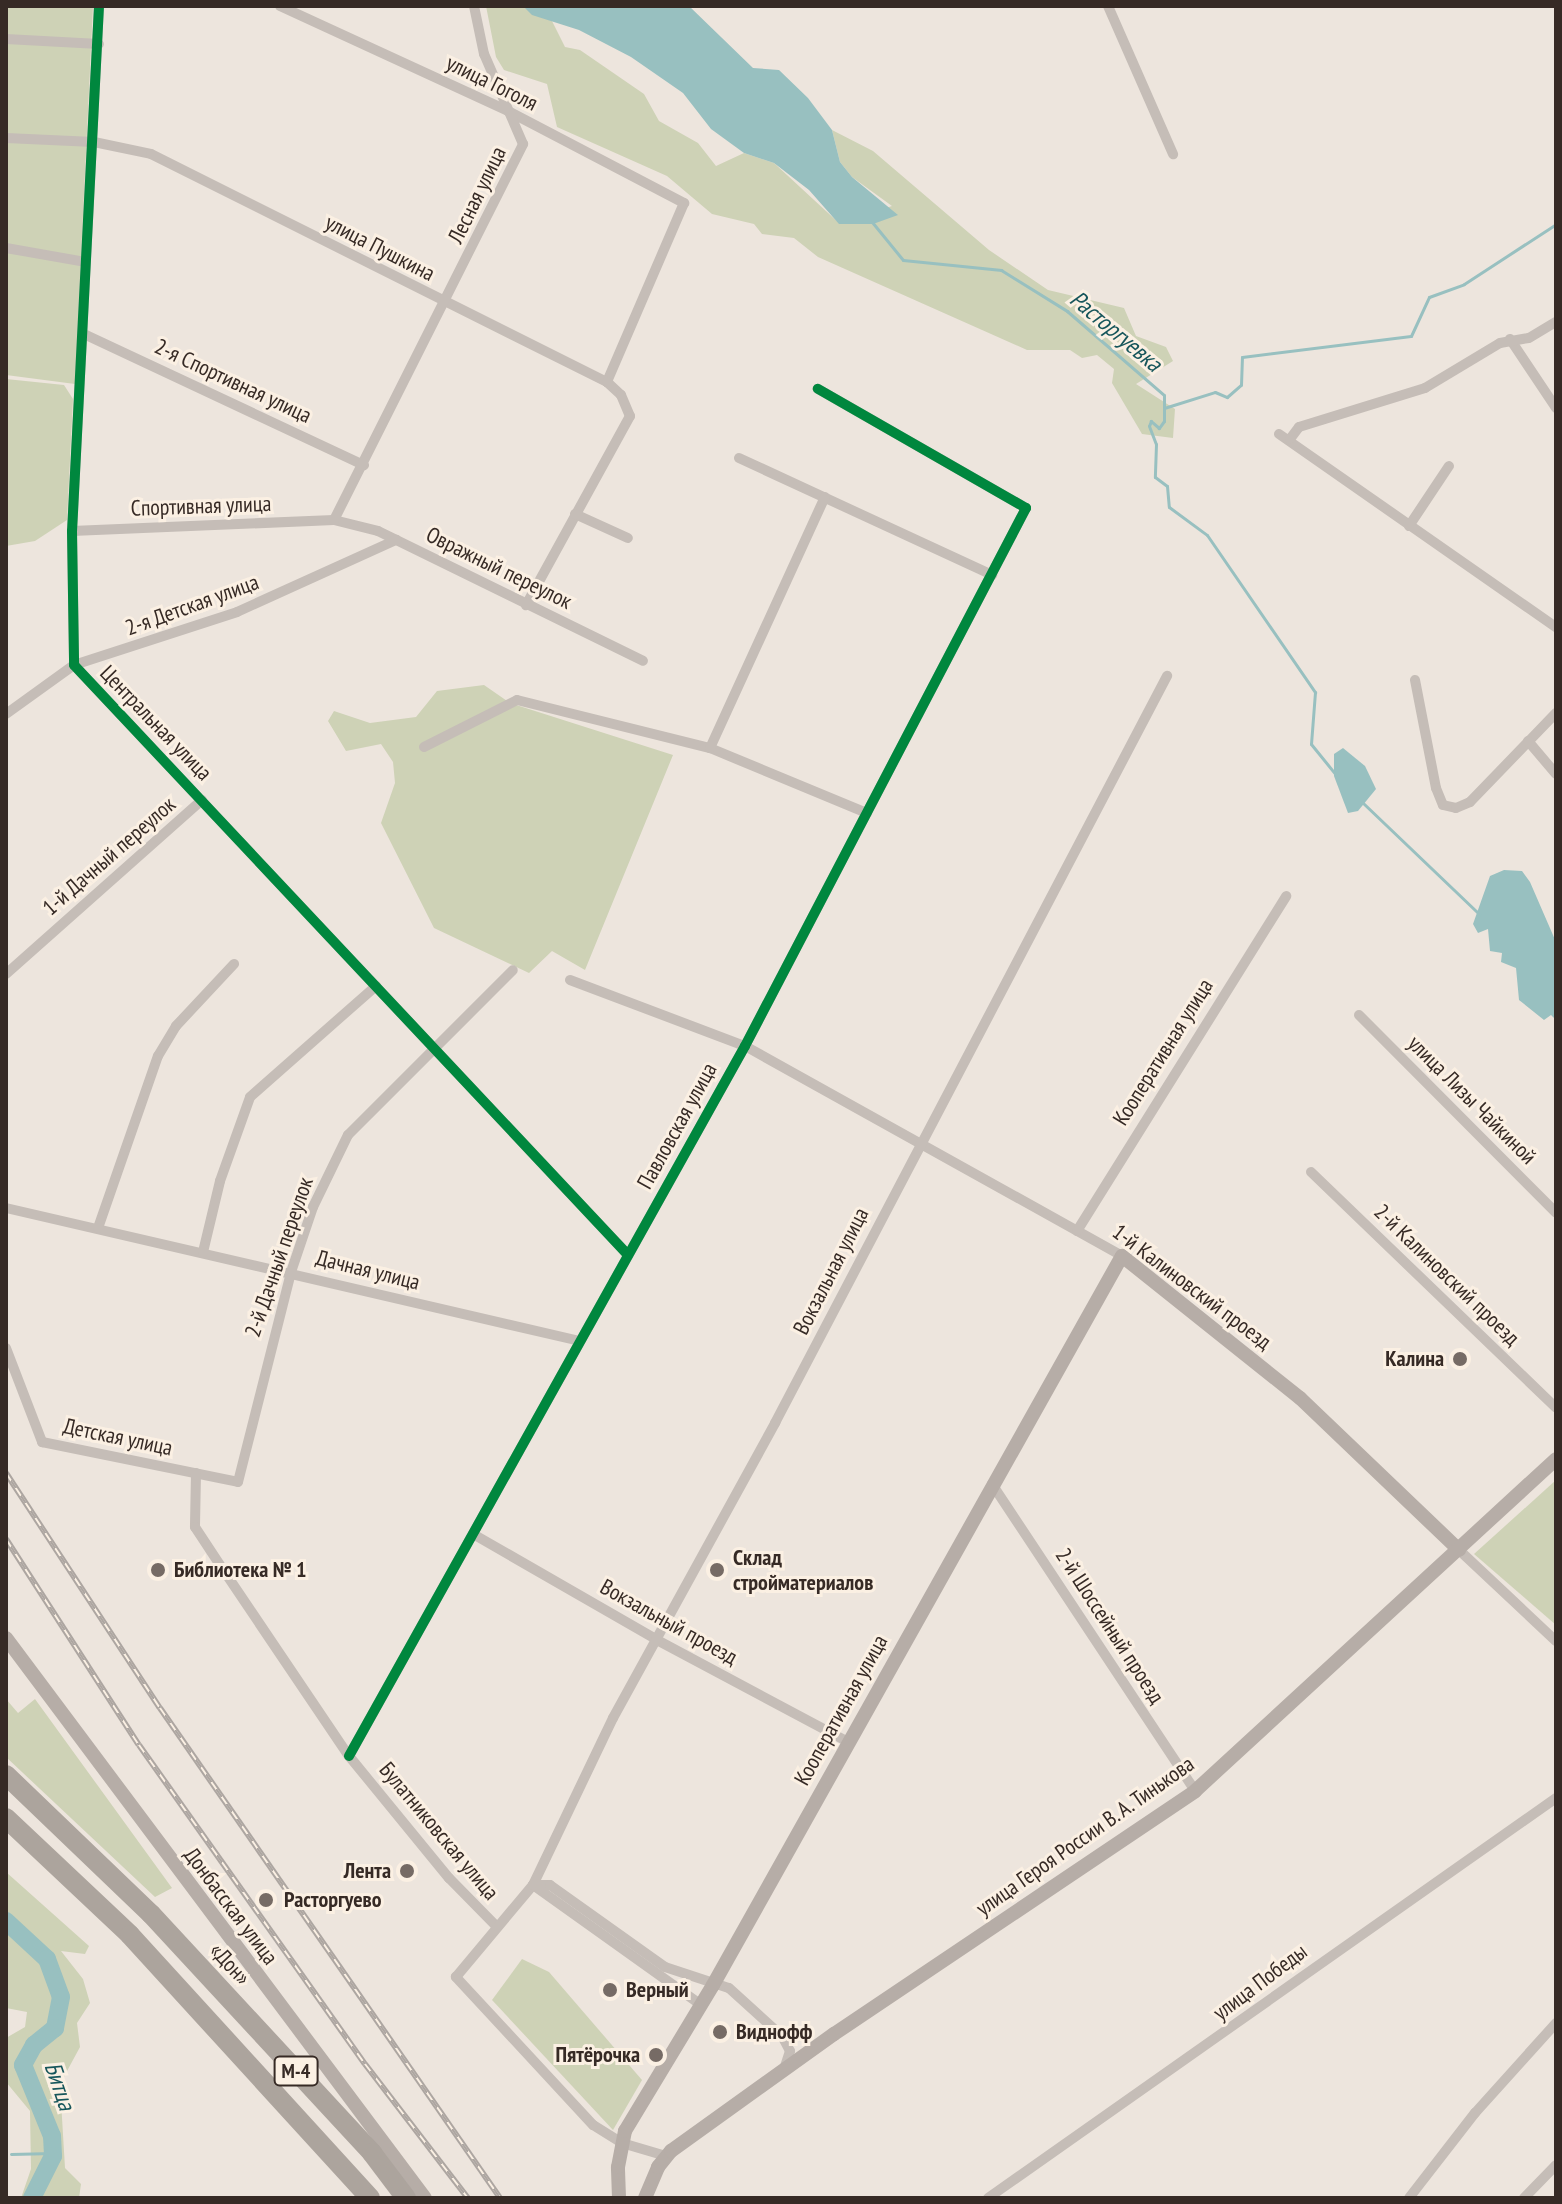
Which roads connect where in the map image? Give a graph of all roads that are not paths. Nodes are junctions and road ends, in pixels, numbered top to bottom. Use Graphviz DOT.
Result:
graph roads {
  1 [pos="99,6"];
  2 [pos="280,6"];
  3 [pos="474,6"];
  4 [pos="1108,6"];
  5 [pos="6,39"];
  6 [pos="99,44"];
  7 [pos="508,111"];
  8 [pos="6,138"];
  9 [pos="94,142"];
  10 [pos="1173,154"];
  11 [pos="6,248"];
  12 [pos="85,262"];
  13 [pos="446,304"];
  14 [pos="1556,322"];
  15 [pos="86,335"];
  16 [pos="1510,339"];
  17 [pos="607,382"];
  18 [pos="818,389"];
  19 [pos="1556,408"];
  20 [pos="739,458"];
  21 [pos="364,465"];
  22 [pos="1449,466"];
  23 [pos="825,497"];
  24 [pos="575,514"];
  25 [pos="332,521"];
  26 [pos="1409,526"];
  27 [pos="72,531"];
  28 [pos="628,538"];
  29 [pos="396,540"];
  30 [pos="992,575"];
  31 [pos="526,605"];
  32 [pos="1556,627"];
  33 [pos="643,661"];
  34 [pos="74,665"];
  35 [pos="1167,676"];
  36 [pos="1415,680"];
  37 [pos="1556,713"];
  38 [pos="6,714"];
  39 [pos="1528,741"];
  40 [pos="424,747"];
  41 [pos="710,748"];
  42 [pos="1556,774"];
  43 [pos="202,800"];
  44 [pos="867,813"];
  45 [pos="1286,896"];
  46 [pos="234,964"];
  47 [pos="513,970"];
  48 [pos="6,974"];
  49 [pos="570,980"];
  50 [pos="376,986"];
  51 [pos="1359,1015"];
  52 [pos="745,1046"];
  53 [pos="434,1048"];
  54 [pos="918,1145"];
  55 [pos="1311,1172"];
  56 [pos="6,1208"];
  57 [pos="1556,1213"];
  58 [pos="98,1228"];
  59 [pos="1077,1231"];
  60 [pos="203,1252"];
  61 [pos="628,1255"];
  62 [pos="1122,1256"];
  63 [pos="291,1272"];
  64 [pos="580,1341"];
  65 [pos="6,1348"];
  66 [pos="1556,1408"];
  67 [pos="1556,1459"];
  68 [pos="196,1473"];
  69 [pos="238,1482"];
  70 [pos="992,1484"];
  71 [pos="473,1534"];
  72 [pos="1459,1550"];
  73 [pos="6,1638"];
  74 [pos="657,1640"];
  75 [pos="1556,1641"];
  76 [pos="848,1742"];
  77 [pos="349,1756"];
  78 [pos="6,1775"];
  79 [pos="1195,1791"];
  80 [pos="1556,1798"];
  81 [pos="6,1818"];
  82 [pos="533,1885"];
  83 [pos="496,1926"];
  84 [pos="713,1985"];
  85 [pos="701,2005"];
  86 [pos="1556,2023"];
  87 [pos="783,2071"];
  88 [pos="622,2143"];
  89 [pos="672,2151"];
  90 [pos="1556,2165"];
  91 [pos="618,2194"];
  92 [pos="370,2198"];
  93 [pos="406,2198"];
  94 [pos="425,2198"];
  95 [pos="645,2198"];
  96 [pos="988,2198"];
  97 [pos="1409,2198"];
  98 [pos="1524,2198"];
  1 -- 6 [label="street, Центральная улица"];
  2 -- 7 [label="street, улица Гоголя"];
  3 -- 7 [label="street, Лесная улица"];
  4 -- 10 [label="street"];
  5 -- 6 [label="street"];
  6 -- 9 [label="street, Центральная улица"];
  7 -- 13 [label="street, Лесная улица"];
  7 -- 17 [label="street, улица Гоголя"];
  8 -- 9 [label="street, улица Пушкина"];
  9 -- 12 [label="street, Центральная улица"];
  9 -- 13 [label="street, улица Пушкина"];
  11 -- 12 [label="street"];
  12 -- 15 [label="street, Центральная улица"];
  13 -- 17 [label="street, улица Пушкина"];
  13 -- 21 [label="street, Лесная улица"];
  14 -- 16 [label="street"];
  15 -- 21 [label="street, 2-я Спортивная улица"];
  15 -- 27 [label="street, Центральная улица"];
  16 -- 19 [label="street"];
  16 -- 26 [label="street"];
  17 -- 24 [label="street, улица Пушкина"];
  18 -- 30 [label="street, Павловская улица"];
  20 -- 23 [label="street"];
  21 -- 25 [label="street, Лесная улица"];
  22 -- 26 [label="street"];
  23 -- 30 [label="street"];
  23 -- 41 [label="street"];
  24 -- 28 [label="street"];
  24 -- 31 [label="street"];
  25 -- 27 [label="street, Спортивная улица"];
  25 -- 29 [label="street, Овражный переулок"];
  26 -- 32 [label="street"];
  27 -- 34 [label="street, Центральная улица"];
  29 -- 31 [label="street, Овражный переулок"];
  29 -- 34 [label="street, 2-я Детская улица"];
  30 -- 44 [label="street, Павловская улица"];
  31 -- 33 [label="street, Овражный переулок"];
  34 -- 38 [label="street, 2-я Детская улица"];
  34 -- 43 [label="street, Центральная улица"];
  35 -- 54 [label="street, Вокзальная улица"];
  36 -- 39 [label="street"];
  37 -- 39 [label="street"];
  39 -- 42 [label="street"];
  40 -- 41 [label="street"];
  41 -- 44 [label="street"];
  43 -- 48 [label="street, 1-й Дачный переулок"];
  43 -- 50 [label="street, Центральная улица"];
  44 -- 52 [label="street, Павловская улица"];
  45 -- 59 [label="street, Кооперативная улица"];
  46 -- 58 [label="street"];
  47 -- 53 [label="street, 2-й Дачный переулок"];
  49 -- 52 [label="street, 1-й Калиновский проезд"];
  50 -- 53 [label="street, Центральная улица"];
  50 -- 60 [label="street"];
  51 -- 57 [label="street, улица Лизы Чайкиной"];
  52 -- 54 [label="street, 1-й Калиновский проезд"];
  52 -- 61 [label="street, Павловская улица"];
  53 -- 61 [label="street, Центральная улица"];
  53 -- 63 [label="street, 2-й Дачный переулок"];
  54 -- 59 [label="street, 1-й Калиновский проезд"];
  54 -- 74 [label="street, Вокзальная улица"];
  55 -- 66 [label="street, 2-й Калиновский проезд"];
  56 -- 58 [label="street, Дачная улица"];
  58 -- 60 [label="street, Дачная улица"];
  59 -- 62 [label="street, 1-й Калиновский проезд"];
  60 -- 63 [label="street, Дачная улица"];
  61 -- 64 [label="street, Павловская улица"];
  62 -- 70 [label="street, Кооперативная улица"];
  62 -- 72 [label="street, 1-й Калиновский проезд"];
  63 -- 64 [label="street, Дачная улица"];
  63 -- 69 [label="street, 2-й Дачный переулок"];
  64 -- 71 [label="street, Павловская улица"];
  65 -- 68 [label="street, Детская улица"];
  67 -- 72 [label="street, улица Героя России В. А. Тинькова"];
  68 -- 69 [label="street, Детская улица"];
  68 -- 77 [label="street, Булатниковская улица"];
  70 -- 76 [label="street, Кооперативная улица"];
  70 -- 79 [label="street, 2-й Шоссейный проезд"];
  71 -- 74 [label="street, Вокзальный проезд"];
  71 -- 77 [label="street, Павловская улица"];
  72 -- 75 [label="street, 1-й Калиновский проезд"];
  72 -- 79 [label="street, улица Героя России В. А. Тинькова"];
  73 -- 94 [label="street, Донбасская улица"];
  74 -- 76 [label="street, Вокзальный проезд"];
  74 -- 82 [label="street, Вокзальная улица"];
  76 -- 84 [label="street, Кооперативная улица"];
  77 -- 83 [label="street, Булатниковская улица"];
  78 -- 93 [label="highway, «Дон» / М-4"];
  79 -- 87 [label="street, улица Героя России В. А. Тинькова"];
  80 -- 96 [label="street, улица Победы"];
  81 -- 92 [label="highway, М-4"];
  82 -- 83 [label="street, Вокзальная улица"];
  82 -- 84 [label="street"];
  82 -- 85 [label="street"];
  83 -- 88 [label="street, Вокзальная улица"];
  84 -- 85 [label="street, Кооперативная улица"];
  84 -- 87 [label="street"];
  85 -- 88 [label="street, Кооперативная улица"];
  86 -- 97 [label="street"];
  87 -- 89 [label="street, улица Героя России В. А. Тинькова"];
  88 -- 89 [label="street"];
  88 -- 91 [label="street, Кооперативная улица"];
  89 -- 95 [label="street"];
  90 -- 98 [label="street"];
}
